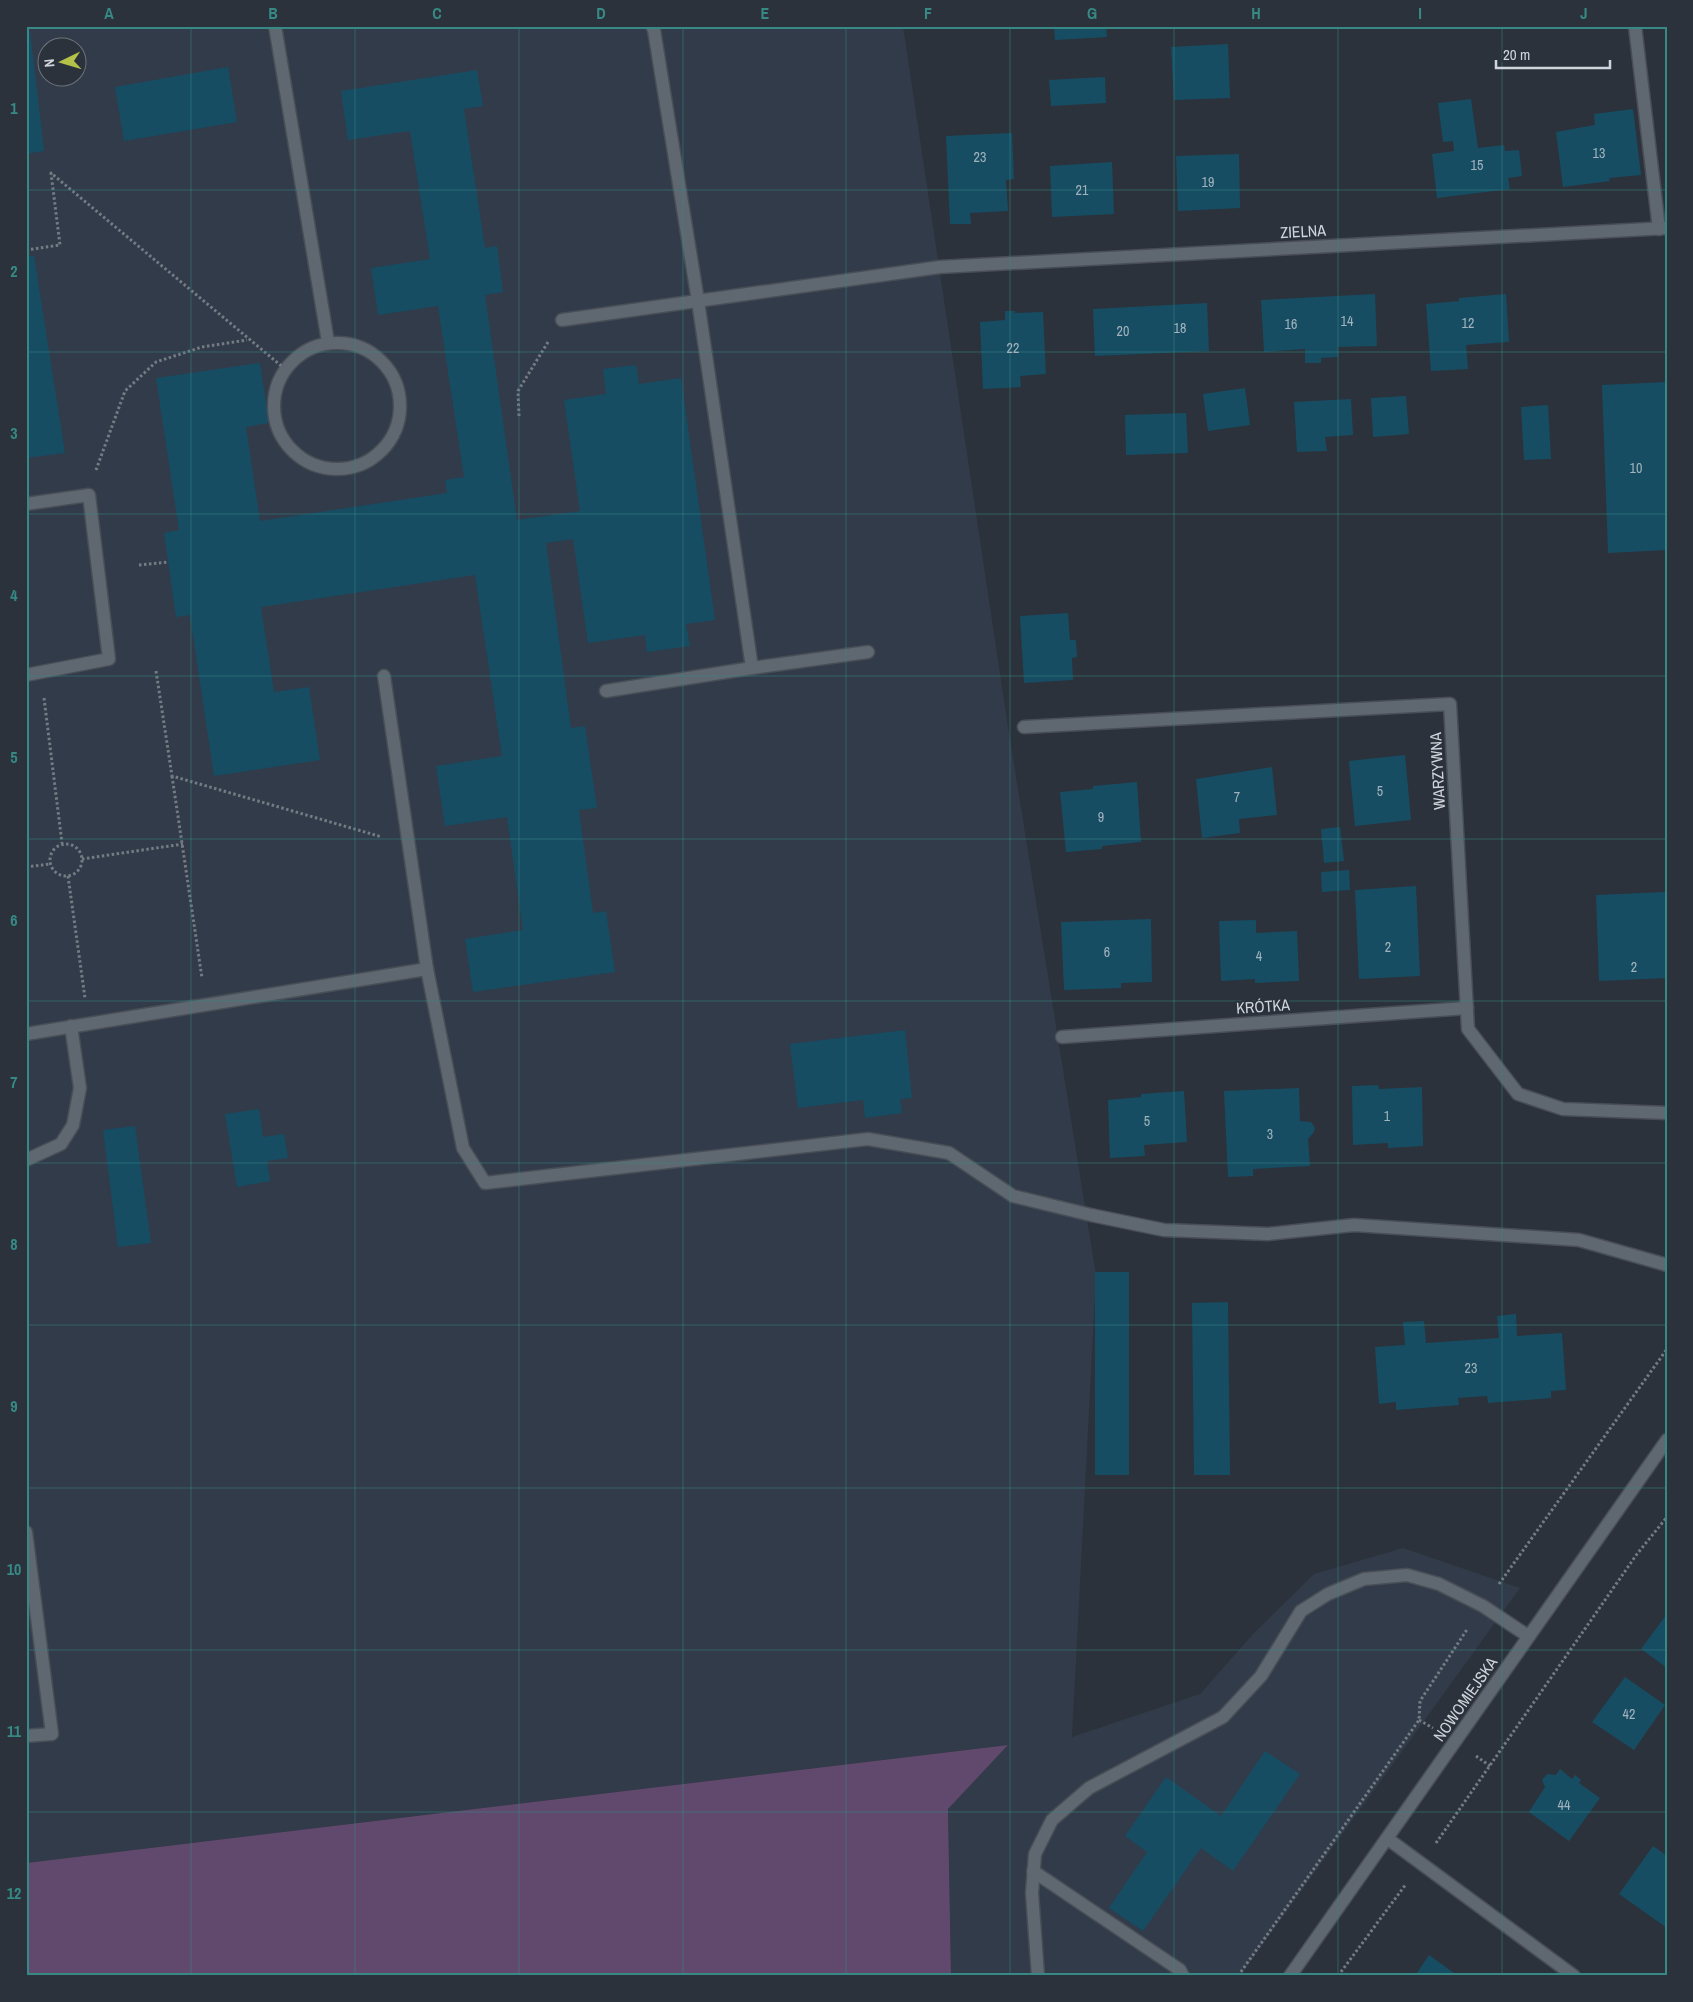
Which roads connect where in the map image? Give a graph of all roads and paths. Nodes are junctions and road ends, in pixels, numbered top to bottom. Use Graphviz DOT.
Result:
graph roads {
  1 [pos="275,26"];
  2 [pos="652,26"];
  3 [pos="1635,26"];
  4 [pos="1663,228"];
  5 [pos="26,250"];
  6 [pos="698,301"];
  7 [pos="562,320"];
  8 [pos="248,340"];
  9 [pos="328,342"];
  10 [pos="285,369"];
  11 [pos="519,416"];
  12 [pos="89,495"];
  13 [pos="26,504"];
  14 [pos="168,562"];
  15 [pos="139,565"];
  16 [pos="868,652"];
  17 [pos="752,668"];
  18 [pos="156,670"];
  19 [pos="40,672"];
  20 [pos="26,675"];
  21 [pos="384,676"];
  22 [pos="606,691"];
  23 [pos="1024,727"];
  24 [pos="172,776"];
  25 [pos="62,843"];
  26 [pos="183,844"];
  27 [pos="409,844"];
  28 [pos="82,859"];
  29 [pos="50,864"];
  30 [pos="26,867"];
  31 [pos="68,876"];
  32 [pos="427,969"];
  33 [pos="206,1005"];
  34 [pos="1467,1008"];
  35 [pos="88,1024"];
  36 [pos="71,1026"];
  37 [pos="26,1034"];
  38 [pos="1062,1037"];
  39 [pos="1667,1113"];
  40 [pos="26,1160"];
  41 [pos="1667,1265"];
  42 [pos="1667,1349"];
  43 [pos="1667,1440"];
  44 [pos="1667,1517"];
  45 [pos="26,1532"];
  46 [pos="1483,1606"];
  47 [pos="1528,1636"];
  48 [pos="26,1736"];
  49 [pos="1388,1839"];
  50 [pos="1421,1864"];
  51 [pos="1034,1871"];
  52 [pos="1038,1976"];
  53 [pos="1183,1976"];
  54 [pos="1238,1976"];
  55 [pos="1290,1976"];
  56 [pos="1338,1976"];
  57 [pos="1574,1976"];
  1 -- 9 [label="street"];
  2 -- 6 [label="street"];
  3 -- 4 [label="street"];
  4 -- 6 [label="street, ZIELNA"];
  5 -- 8 [label="path"];
  6 -- 7 [label="street, ZIELNA"];
  6 -- 17 [label="street"];
  7 -- 11 [label="path"];
  8 -- 10 [label="path"];
  8 -- 12 [label="path"];
  9 -- 10 [label="street"];
  9 -- 10 [label="street"];
  12 -- 13 [label="street"];
  12 -- 19 [label="street"];
  14 -- 15 [label="path"];
  16 -- 17 [label="street"];
  17 -- 22 [label="street"];
  18 -- 24 [label="path"];
  19 -- 20 [label="street"];
  19 -- 25 [label="path"];
  21 -- 27 [label="street"];
  23 -- 34 [label="street, WARZYWNA"];
  24 -- 26 [label="path"];
  24 -- 27 [label="path"];
  25 -- 28 [label="path"];
  25 -- 29 [label="path"];
  26 -- 28 [label="path"];
  26 -- 33 [label="path"];
  27 -- 32 [label="street"];
  28 -- 31 [label="path"];
  29 -- 30 [label="path"];
  29 -- 31 [label="path"];
  31 -- 35 [label="path"];
  32 -- 33 [label="street"];
  32 -- 41 [label="street"];
  33 -- 35 [label="street"];
  34 -- 38 [label="street, KRÓTKA"];
  34 -- 39 [label="street, WARZYWNA"];
  35 -- 36 [label="street"];
  36 -- 37 [label="street"];
  36 -- 40 [label="street"];
  42 -- 46 [label="path"];
  43 -- 47 [label="street, NOWOMIEJSKA"];
  44 -- 50 [label="path"];
  45 -- 48 [label="street"];
  46 -- 47 [label="street"];
  46 -- 51 [label="street"];
  46 -- 54 [label="path"];
  47 -- 49 [label="street, NOWOMIEJSKA"];
  49 -- 50 [label="street"];
  49 -- 55 [label="street, NOWOMIEJSKA"];
  50 -- 56 [label="path"];
  50 -- 57 [label="street"];
  51 -- 52 [label="street"];
  51 -- 53 [label="street"];
}
